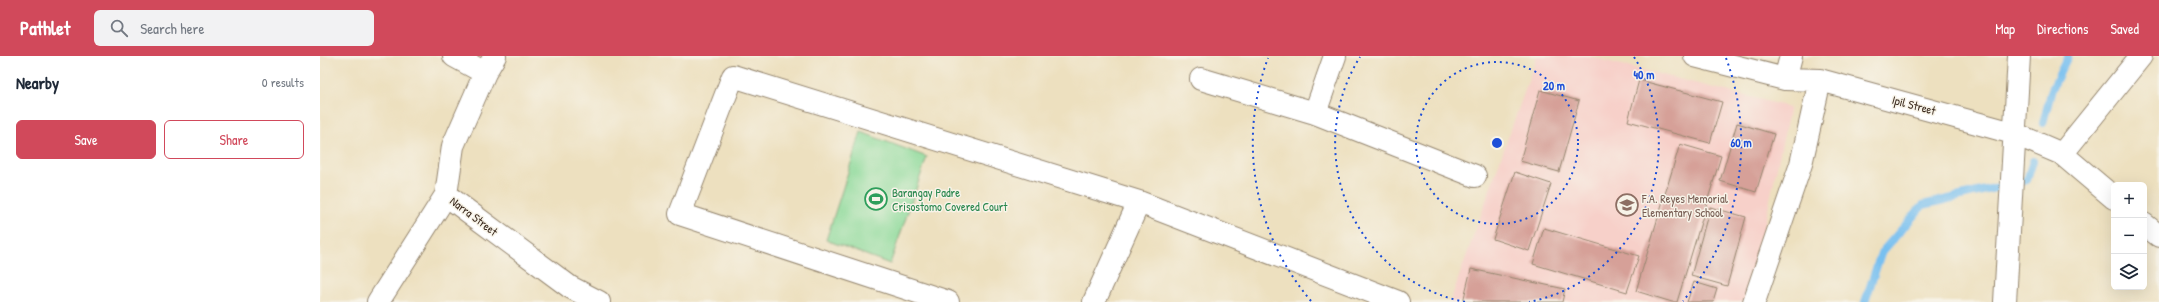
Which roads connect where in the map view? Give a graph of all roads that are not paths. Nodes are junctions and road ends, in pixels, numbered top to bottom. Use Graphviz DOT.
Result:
graph roads {
  1 [pos="454,56"];
  2 [pos="1335,56"];
  3 [pos="1695,56"];
  4 [pos="1791,56"];
  5 [pos="2019,56"];
  6 [pos="2141,56"];
  7 [pos="490,65"];
  8 [pos="1201,79"];
  9 [pos="1785,79"];
  10 [pos="1820,80"];
  11 [pos="1315,113"];
  12 [pos="2013,133"];
  13 [pos="2062,154"];
  14 [pos="1474,176"];
  15 [pos="446,195"];
  16 [pos="2111,195"];
  17 [pos="1139,202"];
  18 [pos="2147,226"];
  19 [pos="2159,236"];
  20 [pos="378,302"];
  21 [pos="599,302"];
  22 [pos="948,302"];
  23 [pos="1094,302"];
  24 [pos="1398,302"];
  25 [pos="1754,302"];
  26 [pos="2005,302"];
  1 -- 7 [label="street, Narra Street"];
  2 -- 11 [label="street"];
  3 -- 9 [label="street, Ipil Street"];
  4 -- 9 [label="street"];
  5 -- 12 [label="street"];
  6 -- 13 [label="street"];
  7 -- 15 [label="street, Narra Street"];
  8 -- 11 [label="street"];
  9 -- 10 [label="street, Ipil Street"];
  10 -- 12 [label="street, Ipil Street"];
  10 -- 25 [label="street"];
  11 -- 14 [label="street"];
  12 -- 13 [label="street, Ipil Street"];
  12 -- 26 [label="street"];
  13 -- 16 [label="street, Ipil Street"];
  15 -- 20 [label="street"];
  15 -- 21 [label="street, Narra Street"];
  17 -- 22 [label="street"];
  17 -- 23 [label="street"];
  17 -- 24 [label="street"];
  18 -- 19 [label="street"];
}
